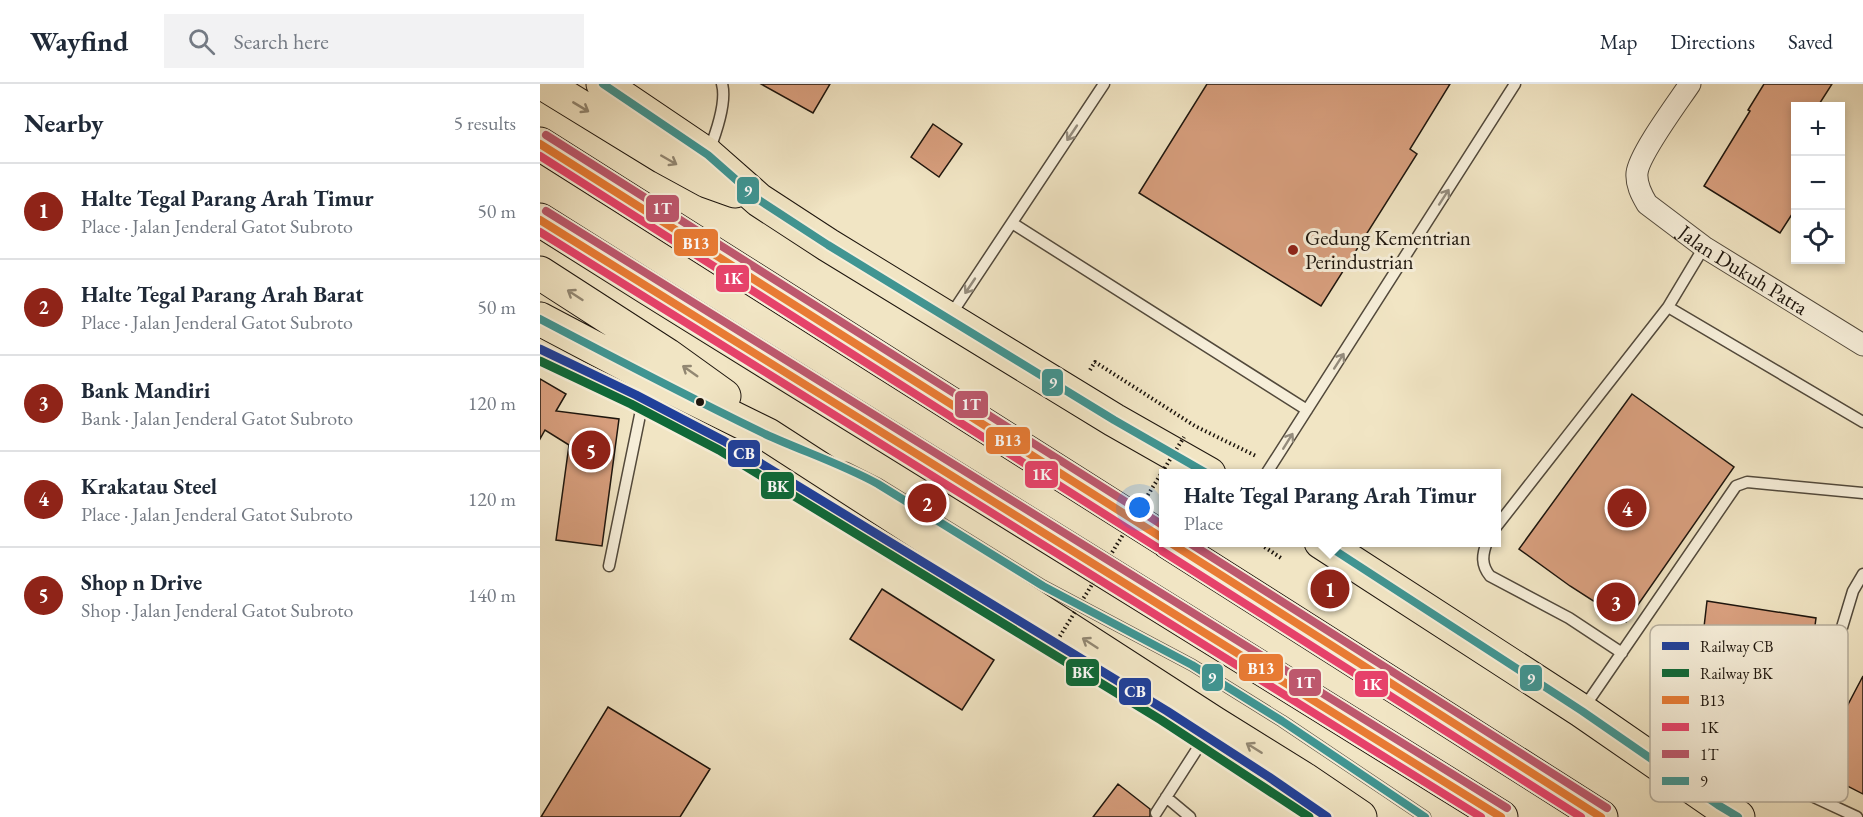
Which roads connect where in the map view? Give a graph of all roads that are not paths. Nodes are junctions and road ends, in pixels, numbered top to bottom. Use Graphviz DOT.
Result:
graph roads {
  1 [pos="544,84"];
  2 [pos="603,84"];
  3 [pos="722,84"];
  4 [pos="1104,84"];
  5 [pos="1515,84"];
  6 [pos="1690,84"];
  7 [pos="540,144"];
  8 [pos="708,155"];
  9 [pos="759,200"];
  10 [pos="540,220"];
  11 [pos="1012,223"];
  12 [pos="1704,247"];
  13 [pos="540,273"];
  14 [pos="1668,307"];
  15 [pos="948,317"];
  16 [pos="540,319"];
  17 [pos="1863,345"];
  18 [pos="648,376"];
  19 [pos="1307,410"];
  20 [pos="1863,422"];
  21 [pos="768,435"];
  22 [pos="1200,469"];
  23 [pos="1269,469"];
  24 [pos="1863,493"];
  25 [pos="1501,522"];
  26 [pos="1159,536"];
  27 [pos="1174,547"];
  28 [pos="1327,547"];
  29 [pos="1486,547"];
  30 [pos="1004,563"];
  31 [pos="609,566"];
  32 [pos="1863,574"];
  33 [pos="1843,625"];
  34 [pos="1051,630"];
  35 [pos="1622,653"];
  36 [pos="1582,711"];
  37 [pos="1214,723"];
  38 [pos="1650,758"];
  39 [pos="1166,797"];
  40 [pos="1715,802"];
  41 [pos="1824,802"];
  42 [pos="1728,811"];
  43 [pos="1343,812"];
  44 [pos="1156,813"];
  45 [pos="1190,817"];
  46 [pos="1371,817"];
  47 [pos="1425,817"];
  48 [pos="1501,817"];
  49 [pos="1601,817"];
  50 [pos="1857,817"];
  1 -- 9 [label="highway, one-way"];
  2 -- 8 [label="highway"];
  3 -- 8 [label="lane"];
  4 -- 11 [label="lane, one-way"];
  19 -- 5 [label="lane, one-way"];
  6 -- 12 [label="street, Jalan Dukuh Patra"];
  7 -- 26 [label="highway"];
  8 -- 9 [label="highway"];
  9 -- 15 [label="highway"];
  10 -- 48 [label="highway"];
  11 -- 15 [label="lane, one-way"];
  11 -- 19 [label="lane"];
  12 -- 14 [label="lane"];
  12 -- 17 [label="street, Jalan Dukuh Patra"];
  21 -- 13 [label="highway, one-way"];
  14 -- 20 [label="lane"];
  14 -- 25 [label="lane"];
  15 -- 22 [label="highway"];
  16 -- 18 [label="highway"];
  18 -- 21 [label="highway"];
  18 -- 31 [label="lane"];
  23 -- 19 [label="lane, one-way"];
  21 -- 30 [label="lane"];
  21 -- 34 [label="highway"];
  24 -- 35 [label="lane"];
  27 -- 49 [label="highway"];
  28 -- 36 [label="highway"];
  29 -- 35 [label="lane"];
  30 -- 34 [label="lane"];
  30 -- 47 [label="lane"];
  32 -- 33 [label="lane"];
  37 -- 34 [label="highway, one-way"];
  35 -- 36 [label="lane"];
  36 -- 38 [label="highway"];
  37 -- 39 [label="lane"];
  43 -- 37 [label="highway, one-way"];
  39 -- 44 [label="lane"];
  39 -- 45 [label="lane"];
  40 -- 42 [label="highway"];
  41 -- 50 [label="lane"];
  43 -- 46 [label="highway"];
}
